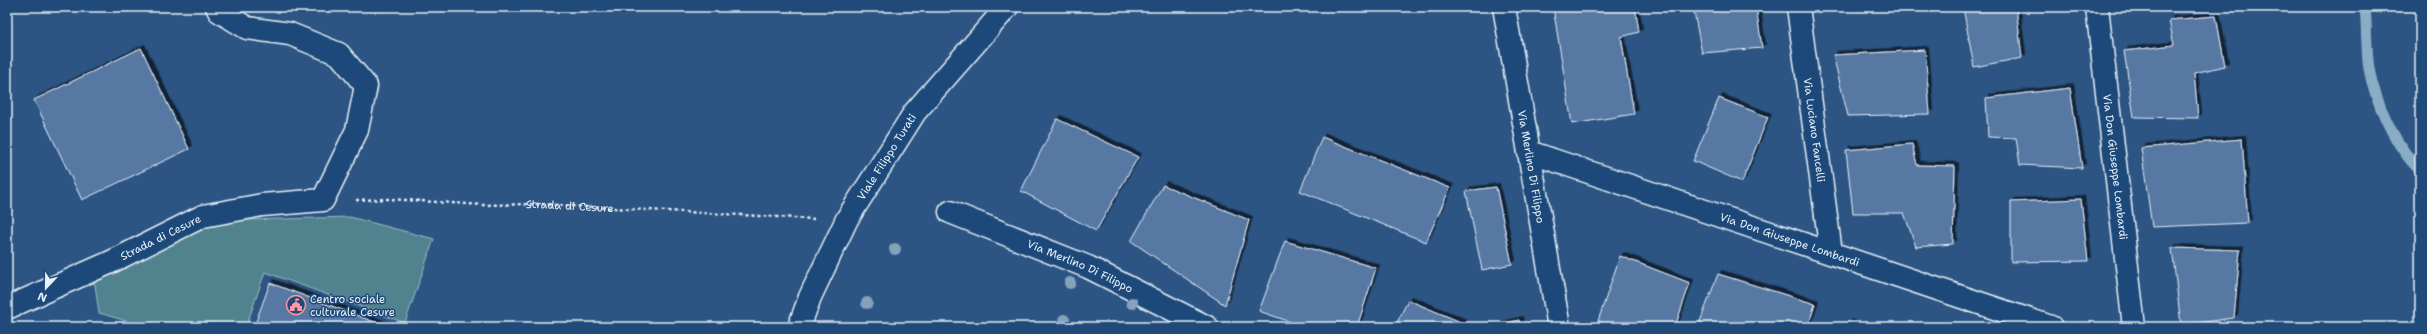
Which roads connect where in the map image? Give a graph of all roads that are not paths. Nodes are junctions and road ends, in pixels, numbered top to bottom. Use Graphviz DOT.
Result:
graph roads {
  1 [pos="217,7"];
  2 [pos="1006,7"];
  3 [pos="1504,7"];
  4 [pos="1798,7"];
  5 [pos="2097,7"];
  6 [pos="1529,152"];
  7 [pos="950,212"];
  8 [pos="1831,254"];
  9 [pos="7,308"];
  10 [pos="799,327"];
  11 [pos="1207,327"];
  12 [pos="1559,327"];
  13 [pos="2051,327"];
  14 [pos="2134,327"];
  1 -- 9 [label="street, Strada di Cesure"];
  2 -- 10 [label="street, Viale Filippo Turati"];
  3 -- 6 [label="street, Via Merlino Di Filippo"];
  4 -- 8 [label="street, Via Luciano Fancelli"];
  5 -- 14 [label="street, Via Don Giuseppe Lombardi"];
  6 -- 8 [label="street, Via Don Giuseppe Lombardi"];
  6 -- 12 [label="street, Via Merlino Di Filippo"];
  7 -- 11 [label="street, Via Merlino Di Filippo"];
  8 -- 13 [label="street, Via Don Giuseppe Lombardi"];
}
